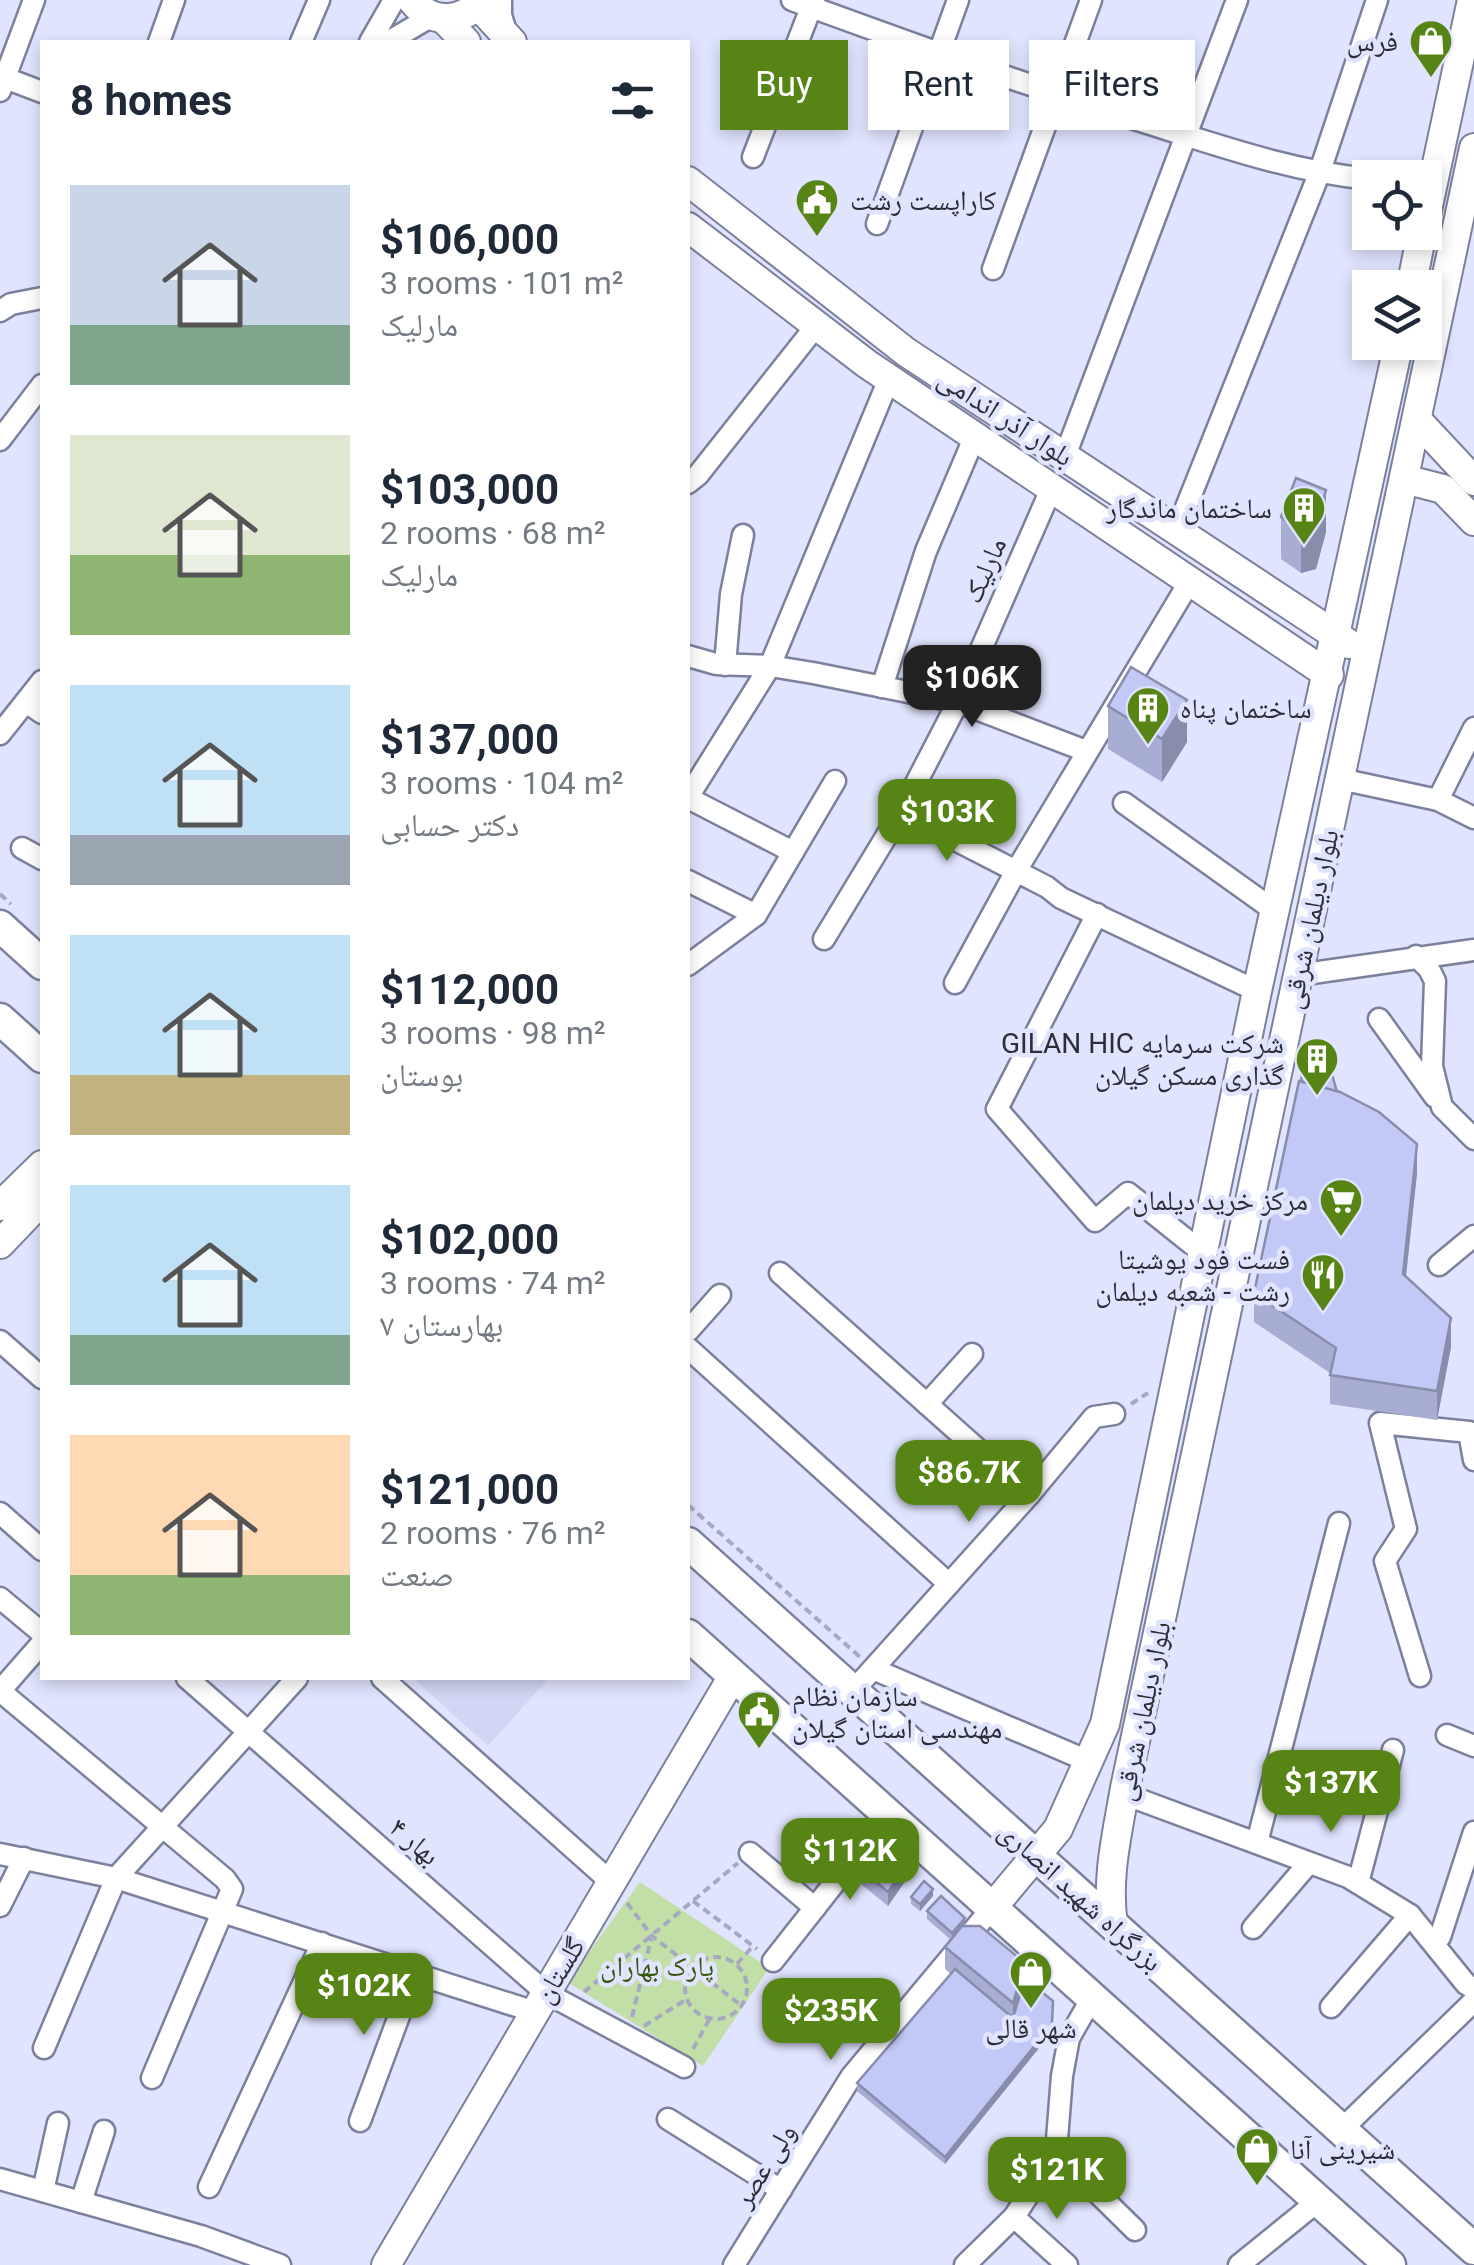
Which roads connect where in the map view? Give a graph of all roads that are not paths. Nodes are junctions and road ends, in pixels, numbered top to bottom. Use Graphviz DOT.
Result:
graph roads {
  1 [pos="34,0"];
  2 [pos="174,0"];
  3 [pos="319,0"];
  4 [pos="394,0"];
  5 [pos="958,0"];
  6 [pos="1092,0"];
  7 [pos="1237,0"];
  8 [pos="1377,0"];
  9 [pos="1472,0"];
  10 [pos="487,2"];
  11 [pos="806,2"];
  12 [pos="429,12"];
  13 [pos="160,40"];
  14 [pos="302,40"];
  15 [pos="371,40"];
  16 [pos="391,40"];
  17 [pos="464,40"];
  18 [pos="510,40"];
  19 [pos="904,40"];
  20 [pos="943,40"];
  21 [pos="1078,40"];
  22 [pos="2,82"];
  23 [pos="40,92"];
  24 [pos="910,130"];
  25 [pos="1045,130"];
  26 [pos="1168,130"];
  27 [pos="1187,136"];
  28 [pos="754,157"];
  29 [pos="1435,160"];
  30 [pos="1472,163"];
  31 [pos="1319,174"];
  32 [pos="1352,177"];
  33 [pos="690,182"];
  34 [pos="876,224"];
  35 [pos="690,228"];
  36 [pos="993,268"];
  37 [pos="40,298"];
  38 [pos="836,298"];
  39 [pos="0,311"];
  40 [pos="816,326"];
  41 [pos="1395,360"];
  42 [pos="889,378"];
  43 [pos="40,388"];
  44 [pos="1416,420"];
  45 [pos="975,436"];
  46 [pos="0,440"];
  47 [pos="1065,456"];
  48 [pos="1404,479"];
  49 [pos="1459,479"];
  50 [pos="690,481"];
  51 [pos="1052,487"];
  52 [pos="1474,521"];
  53 [pos="1177,530"];
  54 [pos="742,535"];
  55 [pos="1190,581"];
  56 [pos="1278,595"];
  57 [pos="1260,626"];
  58 [pos="1337,635"];
  59 [pos="690,656"];
  60 [pos="725,665"];
  61 [pos="770,666"];
  62 [pos="1328,674"];
  63 [pos="882,687"];
  64 [pos="1359,688"];
  65 [pos="958,702"];
  66 [pos="34,708"];
  67 [pos="1474,728"];
  68 [pos="0,734"];
  69 [pos="1086,751"];
  70 [pos="1340,779"];
  71 [pos="835,781"];
  72 [pos="690,795"];
  73 [pos="690,799"];
  74 [pos="1438,800"];
  75 [pos="1124,804"];
  76 [pos="901,812"];
  77 [pos="1474,818"];
  78 [pos="22,848"];
  79 [pos="792,852"];
  80 [pos="40,858"];
  81 [pos="1016,871"];
  82 [pos="690,881"];
  83 [pos="1276,912"];
  84 [pos="1097,914"];
  85 [pos="756,916"];
  86 [pos="0,926"];
  87 [pos="824,939"];
  88 [pos="1474,950"];
  89 [pos="1416,956"];
  90 [pos="40,962"];
  91 [pos="690,964"];
  92 [pos="1298,975"];
  93 [pos="955,984"];
  94 [pos="1257,990"];
  95 [pos="0,1019"];
  96 [pos="1380,1019"];
  97 [pos="40,1055"];
  98 [pos="1442,1106"];
  99 [pos="1474,1139"];
  100 [pos="40,1167"];
  101 [pos="0,1206"];
  102 [pos="40,1208"];
  103 [pos="1474,1236"];
  104 [pos="0,1244"];
  105 [pos="1203,1253"];
  106 [pos="1440,1265"];
  107 [pos="780,1273"];
  108 [pos="720,1295"];
  109 [pos="690,1329"];
  110 [pos="0,1341"];
  111 [pos="690,1350"];
  112 [pos="972,1354"];
  113 [pos="40,1376"];
  114 [pos="927,1404"];
  115 [pos="1114,1414"];
  116 [pos="1472,1452"];
  117 [pos="1029,1495"];
  118 [pos="0,1513"];
  119 [pos="1340,1523"];
  120 [pos="690,1545"];
  121 [pos="40,1548"];
  122 [pos="949,1584"];
  123 [pos="0,1598"];
  124 [pos="40,1632"];
  125 [pos="690,1637"];
  126 [pos="40,1646"];
  127 [pos="733,1676"];
  128 [pos="1420,1676"];
  129 [pos="189,1680"];
  130 [pos="295,1680"];
  131 [pos="384,1680"];
  132 [pos="863,1680"];
  133 [pos="0,1691"];
  134 [pos="1105,1724"];
  135 [pos="248,1731"];
  136 [pos="1446,1735"];
  137 [pos="1474,1746"];
  138 [pos="1393,1750"];
  139 [pos="1088,1761"];
  140 [pos="1125,1790"];
  141 [pos="888,1815"];
  142 [pos="162,1827"];
  143 [pos="1474,1832"];
  144 [pos="1259,1835"];
  145 [pos="750,1853"];
  146 [pos="0,1854"];
  147 [pos="1036,1856"];
  148 [pos="1112,1857"];
  149 [pos="24,1858"];
  150 [pos="1308,1864"];
  151 [pos="116,1878"];
  152 [pos="1360,1879"];
  153 [pos="611,1882"];
  154 [pos="0,1906"];
  155 [pos="815,1908"];
  156 [pos="992,1908"];
  157 [pos="224,1912"];
  158 [pos="1410,1915"];
  159 [pos="1114,1926"];
  160 [pos="1253,1928"];
  161 [pos="1440,1937"];
  162 [pos="322,1943"];
  163 [pos="774,1961"];
  164 [pos="415,1972"];
  165 [pos="1474,1976"];
  166 [pos="1474,1989"];
  167 [pos="1092,1998"];
  168 [pos="1474,2001"];
  169 [pos="550,2003"];
  170 [pos="1331,2008"];
  171 [pos="44,2048"];
  172 [pos="684,2067"];
  173 [pos="152,2078"];
  174 [pos="668,2119"];
  175 [pos="360,2121"];
  176 [pos="58,2123"];
  177 [pos="1341,2130"];
  178 [pos="104,2131"];
  179 [pos="1056,2152"];
  180 [pos="0,2179"];
  181 [pos="209,2187"];
  182 [pos="781,2190"];
  183 [pos="44,2191"];
  184 [pos="1318,2201"];
  185 [pos="81,2202"];
  186 [pos="1014,2217"];
  187 [pos="1135,2230"];
  188 [pos="1474,2249"];
  189 [pos="280,2265"];
  190 [pos="386,2265"];
  191 [pos="734,2265"];
  192 [pos="965,2265"];
  193 [pos="1067,2265"];
  194 [pos="1239,2265"];
  195 [pos="1390,2265"];
  1 -- 22 [label="street"];
  2 -- 13 [label="street"];
  3 -- 14 [label="street"];
  4 -- 15 [label="street"];
  5 -- 20 [label="street"];
  6 -- 21 [label="street"];
  7 -- 27 [label="street"];
  8 -- 31 [label="street"];
  9 -- 29 [label="main road"];
  10 -- 12 [label="main road"];
  10 -- 18 [label="main road"];
  11 -- 19 [label="street"];
  11 -- 28 [label="street"];
  12 -- 16 [label="street"];
  12 -- 17 [label="main road"];
  22 -- 23 [label="street"];
  24 -- 34 [label="street"];
  25 -- 36 [label="street"];
  26 -- 27 [label="street"];
  27 -- 31 [label="street"];
  27 -- 47 [label="street"];
  30 -- 44 [label="main road, بلوار دیلمان شرقی"];
  31 -- 32 [label="street"];
  31 -- 53 [label="street"];
  33 -- 38 [label="main road, بلوار آذر اندامی"];
  35 -- 40 [label="main road, بلوار آذر اندامی"];
  37 -- 39 [label="street"];
  38 -- 40 [label="main road"];
  38 -- 47 [label="main road, بلوار آذر اندامی"];
  40 -- 42 [label="main road, بلوار آذر اندامی"];
  40 -- 50 [label="street"];
  41 -- 58 [label="main road, بلوار دیلمان شرقی"];
  42 -- 45 [label="main road, بلوار آذر اندامی"];
  42 -- 61 [label="street"];
  43 -- 46 [label="street"];
  44 -- 48 [label="main road, بلوار دیلمان شرقی"];
  44 -- 49 [label="main road"];
  45 -- 51 [label="main road, بلوار آذر اندامی"];
  45 -- 63 [label="street"];
  47 -- 53 [label="main road, بلوار آذر اندامی"];
  48 -- 49 [label="main road"];
  48 -- 64 [label="main road, بلوار دیلمان شرقی"];
  49 -- 52 [label="main road"];
  51 -- 55 [label="main road, بلوار آذر اندامی"];
  51 -- 65 [label="street, مارلیک"];
  53 -- 56 [label="main road, بلوار آذر اندامی"];
  54 -- 60 [label="street"];
  55 -- 57 [label="main road, بلوار آذر اندامی"];
  55 -- 69 [label="street"];
  56 -- 57 [label="main road"];
  56 -- 58 [label="main road, بلوار آذر اندامی"];
  57 -- 62 [label="main road, بلوار آذر اندامی"];
  58 -- 62 [label="main road, بلوار دیلمان شرقی"];
  58 -- 64 [label="main road"];
  59 -- 60 [label="street"];
  60 -- 61 [label="street"];
  61 -- 63 [label="street"];
  61 -- 72 [label="street"];
  62 -- 83 [label="main road, بلوار دیلمان شرقی"];
  63 -- 65 [label="street"];
  64 -- 70 [label="main road, بلوار دیلمان شرقی"];
  65 -- 69 [label="street"];
  65 -- 76 [label="street, مارلیک"];
  66 -- 68 [label="street"];
  67 -- 74 [label="street"];
  69 -- 81 [label="street"];
  70 -- 74 [label="street"];
  70 -- 92 [label="main road, بلوار دیلمان شرقی"];
  71 -- 79 [label="street"];
  73 -- 79 [label="street"];
  74 -- 77 [label="street"];
  75 -- 83 [label="street"];
  76 -- 81 [label="street"];
  76 -- 87 [label="street, مارلیک"];
  78 -- 80 [label="street"];
  79 -- 85 [label="street"];
  81 -- 84 [label="street"];
  81 -- 93 [label="street"];
  82 -- 85 [label="street"];
  83 -- 94 [label="main road, بلوار دیلمان شرقی"];
  84 -- 94 [label="street"];
  84 -- 105 [label="street"];
  85 -- 91 [label="street"];
  86 -- 90 [label="highway"];
  88 -- 89 [label="street"];
  89 -- 92 [label="street"];
  89 -- 98 [label="street"];
  92 -- 94 [label="main road"];
  92 -- 140 [label="main road, بلوار دیلمان شرقی"];
  94 -- 105 [label="main road, بلوار دیلمان شرقی"];
  95 -- 97 [label="highway"];
  96 -- 98 [label="street"];
  98 -- 99 [label="street"];
  100 -- 101 [label="main road"];
  102 -- 104 [label="main road"];
  103 -- 106 [label="street"];
  105 -- 134 [label="main road, بلوار دیلمان شرقی"];
  107 -- 114 [label="street"];
  108 -- 109 [label="street"];
  110 -- 113 [label="street"];
  111 -- 122 [label="street"];
  112 -- 114 [label="street"];
  114 -- 117 [label="street"];
  115 -- 117 [label="street"];
  116 -- 128 [label="street"];
  117 -- 122 [label="street"];
  118 -- 121 [label="street"];
  119 -- 144 [label="street"];
  120 -- 132 [label="highway, بزرگراه شهید انصاری"];
  122 -- 132 [label="street"];
  123 -- 124 [label="street"];
  125 -- 127 [label="highway"];
  126 -- 133 [label="street"];
  127 -- 141 [label="highway"];
  127 -- 153 [label="main road, گلستان"];
  129 -- 135 [label="street, بهار ۴"];
  130 -- 135 [label="street"];
  131 -- 153 [label="street"];
  132 -- 139 [label="street"];
  132 -- 147 [label="highway, بزرگراه شهید انصاری"];
  133 -- 142 [label="street"];
  134 -- 139 [label="main road, بلوار دیلمان شرقی"];
  134 -- 148 [label="main road"];
  135 -- 142 [label="street"];
  135 -- 169 [label="street, بهار ۴"];
  136 -- 137 [label="street"];
  138 -- 152 [label="street"];
  139 -- 147 [label="main road, بلوار دیلمان شرقی"];
  140 -- 144 [label="street"];
  140 -- 148 [label="main road, بلوار دیلمان شرقی"];
  140 -- 150 [label="street"];
  141 -- 155 [label="street"];
  141 -- 156 [label="highway"];
  142 -- 151 [label="street"];
  142 -- 157 [label="street"];
  143 -- 161 [label="street"];
  144 -- 152 [label="street"];
  145 -- 155 [label="street"];
  146 -- 149 [label="street"];
  147 -- 156 [label="main road, بلوار دیلمان شرقی"];
  147 -- 159 [label="highway, بزرگراه شهید انصاری"];
  148 -- 159 [label="main road, بلوار دیلمان شرقی"];
  149 -- 151 [label="street"];
  149 -- 154 [label="street"];
  150 -- 152 [label="street"];
  150 -- 160 [label="street"];
  151 -- 157 [label="street"];
  151 -- 171 [label="street"];
  152 -- 158 [label="street"];
  152 -- 161 [label="street"];
  153 -- 169 [label="main road, گلستان"];
  155 -- 163 [label="street"];
  156 -- 167 [label="highway"];
  156 -- 182 [label="street, ولی عصر"];
  157 -- 162 [label="street"];
  157 -- 173 [label="street"];
  158 -- 166 [label="street"];
  158 -- 170 [label="street"];
  159 -- 177 [label="highway, بزرگراه شهید انصاری"];
  161 -- 165 [label="street"];
  162 -- 164 [label="street"];
  162 -- 181 [label="street"];
  164 -- 169 [label="street"];
  164 -- 175 [label="street"];
  167 -- 179 [label="street"];
  167 -- 184 [label="highway"];
  168 -- 177 [label="street"];
  169 -- 172 [label="street"];
  169 -- 190 [label="main road, گلستان"];
  174 -- 182 [label="street"];
  176 -- 183 [label="street"];
  177 -- 188 [label="highway, بزرگراه شهید انصاری"];
  178 -- 185 [label="street"];
  179 -- 186 [label="street"];
  179 -- 187 [label="street"];
  180 -- 183 [label="street"];
  182 -- 191 [label="street, ولی عصر"];
  183 -- 185 [label="street"];
  184 -- 194 [label="street"];
  184 -- 195 [label="highway"];
  185 -- 189 [label="street"];
  186 -- 192 [label="street"];
  186 -- 193 [label="street"];
}
